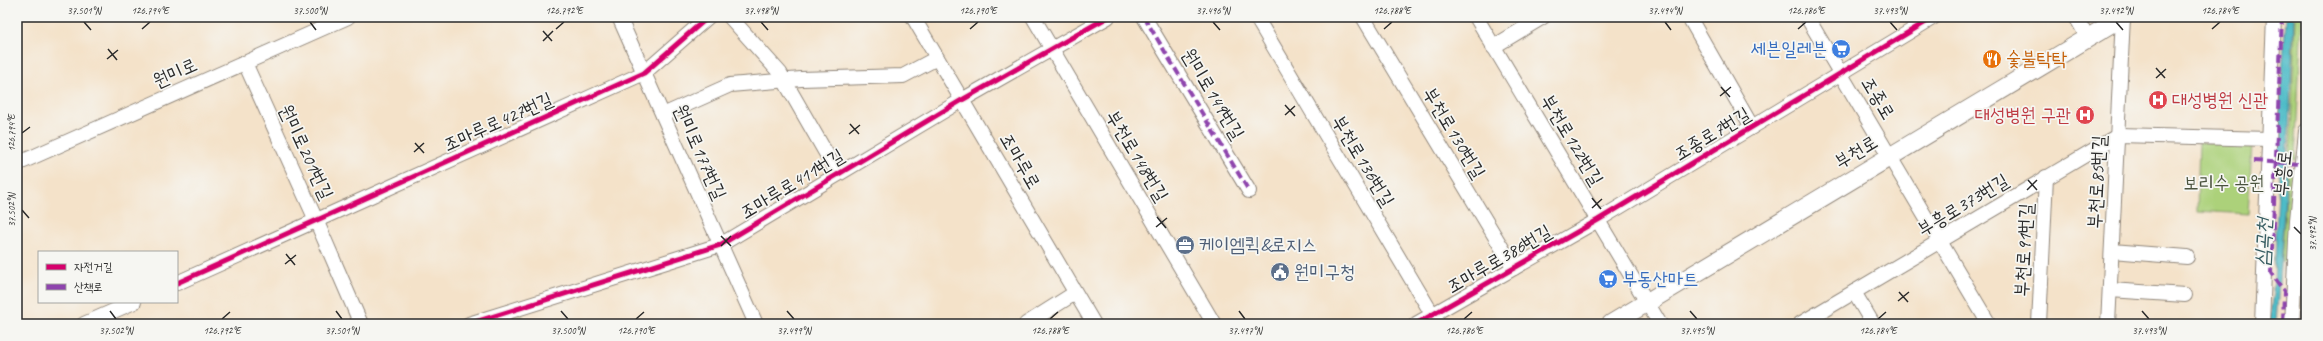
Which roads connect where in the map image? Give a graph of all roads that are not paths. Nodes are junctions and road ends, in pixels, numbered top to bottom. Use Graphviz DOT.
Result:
graph roads {
  1 [pos="348,17"];
  2 [pos="619,17"];
  3 [pos="708,17"];
  4 [pos="730,17"];
  5 [pos="913,17"];
  6 [pos="1033,17"];
  7 [pos="1108,17"];
  8 [pos="1144,17"];
  9 [pos="1256,17"];
  10 [pos="1363,17"];
  11 [pos="1476,17"];
  12 [pos="1543,17"];
  13 [pos="1689,17"];
  14 [pos="1807,17"];
  15 [pos="1934,17"];
  16 [pos="2076,17"];
  17 [pos="2123,17"];
  18 [pos="2274,17"];
  19 [pos="2088,38"];
  20 [pos="1494,47"];
  21 [pos="1052,50"];
  22 [pos="937,58"];
  23 [pos="245,63"];
  24 [pos="644,73"];
  25 [pos="1841,73"];
  26 [pos="784,80"];
  27 [pos="962,100"];
  28 [pos="663,115"];
  29 [pos="1752,127"];
  30 [pos="2119,134"];
  31 [pos="2306,136"];
  32 [pos="2269,138"];
  33 [pos="1891,156"];
  34 [pos="17,164"];
  35 [pos="838,174"];
  36 [pos="2046,178"];
  37 [pos="1249,191"];
  38 [pos="316,220"];
  39 [pos="1598,220"];
  40 [pos="2302,220"];
  41 [pos="1939,241"];
  42 [pos="720,245"];
  43 [pos="2112,251"];
  44 [pos="2188,257"];
  45 [pos="1514,268"];
  46 [pos="178,283"];
  47 [pos="2110,290"];
  48 [pos="1854,292"];
  49 [pos="1076,293"];
  50 [pos="2185,296"];
  51 [pos="1648,302"];
  52 [pos="132,303"];
  53 [pos="1435,320"];
  54 [pos="84,324"];
  55 [pos="360,324"];
  56 [pos="469,324"];
  57 [pos="756,324"];
  58 [pos="1026,324"];
  59 [pos="1094,324"];
  60 [pos="1214,324"];
  61 [pos="1416,324"];
  62 [pos="1611,324"];
  63 [pos="1660,324"];
  64 [pos="1800,324"];
  65 [pos="1873,324"];
  66 [pos="1989,324"];
  67 [pos="2039,324"];
  68 [pos="2108,324"];
  69 [pos="2262,324"];
  70 [pos="2292,324"];
  1 -- 23 [label="street, 원미로"];
  2 -- 24 [label="street, 원미로177번길"];
  3 -- 24 [label="street, 조마루로427번길"];
  4 -- 26 [label="street"];
  5 -- 22 [label="street, 조마루로"];
  6 -- 21 [label="street, 부천로148번길"];
  7 -- 21 [label="street, 조마루로411번길"];
  8 -- 37 [label="street, 원미로149번길"];
  9 -- 53 [label="street, 부천로136번길"];
  10 -- 45 [label="street, 부천로130번길"];
  11 -- 20 [label="street, 부천로122번길"];
  12 -- 20 [label="street"];
  13 -- 29 [label="street"];
  14 -- 25 [label="street, 조종로"];
  15 -- 25 [label="street, 조종로7번길"];
  16 -- 19 [label="street"];
  17 -- 19 [label="main road, 부천로"];
  17 -- 30 [label="street, 부천로85번길"];
  18 -- 32 [label="street, 부흥로"];
  19 -- 33 [label="main road, 부천로"];
  20 -- 39 [label="street, 부천로122번길"];
  21 -- 27 [label="street, 조마루로411번길"];
  21 -- 60 [label="street, 부천로148번길"];
  22 -- 26 [label="street"];
  22 -- 27 [label="street, 조마루로"];
  23 -- 34 [label="street, 원미로"];
  23 -- 38 [label="street, 원미로201번길"];
  24 -- 28 [label="street, 원미로177번길"];
  24 -- 38 [label="street, 조마루로427번길"];
  25 -- 29 [label="street, 조종로7번길"];
  25 -- 33 [label="street, 조종로"];
  26 -- 28 [label="street"];
  26 -- 35 [label="street"];
  27 -- 35 [label="street, 조마루로411번길"];
  27 -- 49 [label="street, 조마루로"];
  28 -- 42 [label="street, 원미로177번길"];
  29 -- 39 [label="street, 조종로7번길"];
  30 -- 32 [label="street"];
  30 -- 36 [label="street, 부흥로373번길"];
  30 -- 43 [label="street, 부천로85번길"];
  31 -- 40 [label="street, 부흥로"];
  32 -- 69 [label="street, 부흥로"];
  33 -- 41 [label="street, 조종로"];
  33 -- 51 [label="main road, 부천로"];
  35 -- 42 [label="street, 조마루로411번길"];
  36 -- 41 [label="street, 부흥로373번길"];
  36 -- 67 [label="street, 부천로91번길"];
  38 -- 46 [label="street, 조마루로427번길"];
  38 -- 55 [label="street, 원미로201번길"];
  39 -- 45 [label="street, 조마루로386번길"];
  39 -- 51 [label="street, 부천로122번길"];
  40 -- 70 [label="street, 부흥로"];
  41 -- 48 [label="street, 부흥로373번길"];
  41 -- 66 [label="street, 조종로"];
  42 -- 56 [label="street, 조마루로411번길"];
  42 -- 57 [label="street, 원미로177번길"];
  43 -- 44 [label="street"];
  43 -- 47 [label="street, 부천로85번길"];
  45 -- 53 [label="street, 조마루로386번길"];
  47 -- 50 [label="street"];
  47 -- 68 [label="street, 부천로85번길"];
  48 -- 64 [label="street, 부흥로373번길"];
  48 -- 65 [label="street"];
  49 -- 58 [label="street"];
  49 -- 59 [label="street, 조마루로"];
  51 -- 62 [label="main road, 부천로"];
  51 -- 63 [label="street, 부천로122번길"];
  52 -- 54 [label="street"];
  53 -- 61 [label="street, 조마루로386번길"];
}
